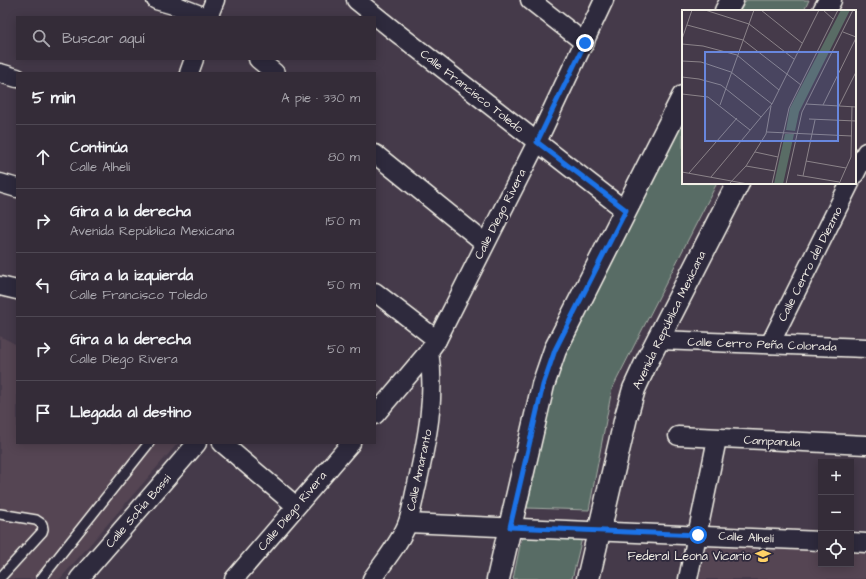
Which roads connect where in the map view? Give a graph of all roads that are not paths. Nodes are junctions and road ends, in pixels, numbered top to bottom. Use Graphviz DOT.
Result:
graph roads {
  1 [pos="156,0"];
  2 [pos="215,0"];
  3 [pos="356,0"];
  4 [pos="530,0"];
  5 [pos="604,0"];
  6 [pos="732,0"];
  7 [pos="830,0"];
  8 [pos="727,10"];
  9 [pos="825,10"];
  10 [pos="202,16"];
  11 [pos="208,16"];
  12 [pos="585,43"];
  13 [pos="194,60"];
  14 [pos="259,60"];
  15 [pos="189,72"];
  16 [pos="274,72"];
  17 [pos="0,73"];
  18 [pos="16,78"];
  19 [pos="682,99"];
  20 [pos="537,142"];
  21 [pos="866,152"];
  22 [pos="376,155"];
  23 [pos="856,172"];
  24 [pos="0,183"];
  25 [pos="737,184"];
  26 [pos="850,184"];
  27 [pos="16,188"];
  28 [pos="626,210"];
  29 [pos="485,243"];
  30 [pos="0,286"];
  31 [pos="16,290"];
  32 [pos="376,293"];
  33 [pos="659,340"];
  34 [pos="770,344"];
  35 [pos="433,346"];
  36 [pos="866,348"];
  37 [pos="376,414"];
  38 [pos="678,436"];
  39 [pos="717,439"];
  40 [pos="148,444"];
  41 [pos="196,444"];
  42 [pos="223,444"];
  43 [pos="349,444"];
  44 [pos="866,445"];
  45 [pos="296,506"];
  46 [pos="0,514"];
  47 [pos="408,523"];
  48 [pos="510,527"];
  49 [pos="599,531"];
  50 [pos="698,535"];
  51 [pos="818,541"];
  52 [pos="854,542"];
  53 [pos="866,543"];
  54 [pos="0,578"];
  55 [pos="41,579"];
  56 [pos="79,579"];
  57 [pos="234,579"];
  58 [pos="372,579"];
  59 [pos="498,579"];
  60 [pos="588,579"];
  61 [pos="688,579"];
  1 -- 10 [label="street"];
  2 -- 11 [label="street"];
  3 -- 20 [label="street, Calle Francisco Toledo"];
  4 -- 12 [label="street"];
  5 -- 12 [label="street, Calle Diego Rivera"];
  6 -- 8 [label="main road"];
  7 -- 9 [label="main road"];
  12 -- 20 [label="street, Calle Diego Rivera"];
  13 -- 15 [label="street"];
  14 -- 16 [label="street"];
  17 -- 18 [label="street"];
  19 -- 28 [label="main road"];
  20 -- 28 [label="street, Calle Francisco Toledo"];
  20 -- 29 [label="street, Calle Diego Rivera"];
  21 -- 23 [label="street"];
  22 -- 29 [label="street"];
  24 -- 27 [label="street"];
  25 -- 33 [label="main road, Avenida República Mexicana"];
  26 -- 34 [label="street, Calle Cerro del Diezmo"];
  28 -- 48 [label="main road"];
  29 -- 35 [label="street, Calle Diego Rivera"];
  30 -- 31 [label="street"];
  32 -- 35 [label="street"];
  33 -- 34 [label="street, Calle Cerro Peña Colorada"];
  33 -- 49 [label="main road, Avenida República Mexicana"];
  34 -- 36 [label="street, Calle Cerro Peña Colorada"];
  35 -- 37 [label="street, Calle Diego Rivera"];
  35 -- 47 [label="street, Calle Amaranto"];
  38 -- 39 [label="street, Campanula"];
  39 -- 44 [label="street, Campanula"];
  39 -- 50 [label="street"];
  40 -- 55 [label="lane"];
  41 -- 56 [label="street, Calle Sofía Bassi"];
  42 -- 45 [label="street"];
  43 -- 45 [label="street, Calle Diego Rivera"];
  45 -- 57 [label="street, Calle Diego Rivera"];
  46 -- 54 [label="lane"];
  47 -- 48 [label="street, Calle Alhelí"];
  47 -- 58 [label="street, Calle Amaranto"];
  48 -- 49 [label="street, Calle Alhelí"];
  48 -- 59 [label="main road"];
  49 -- 50 [label="street, Calle Alhelí"];
  49 -- 60 [label="main road, Avenida República Mexicana"];
  50 -- 51 [label="street, Calle Alhelí"];
  50 -- 61 [label="street"];
  52 -- 53 [label="street"];
}
